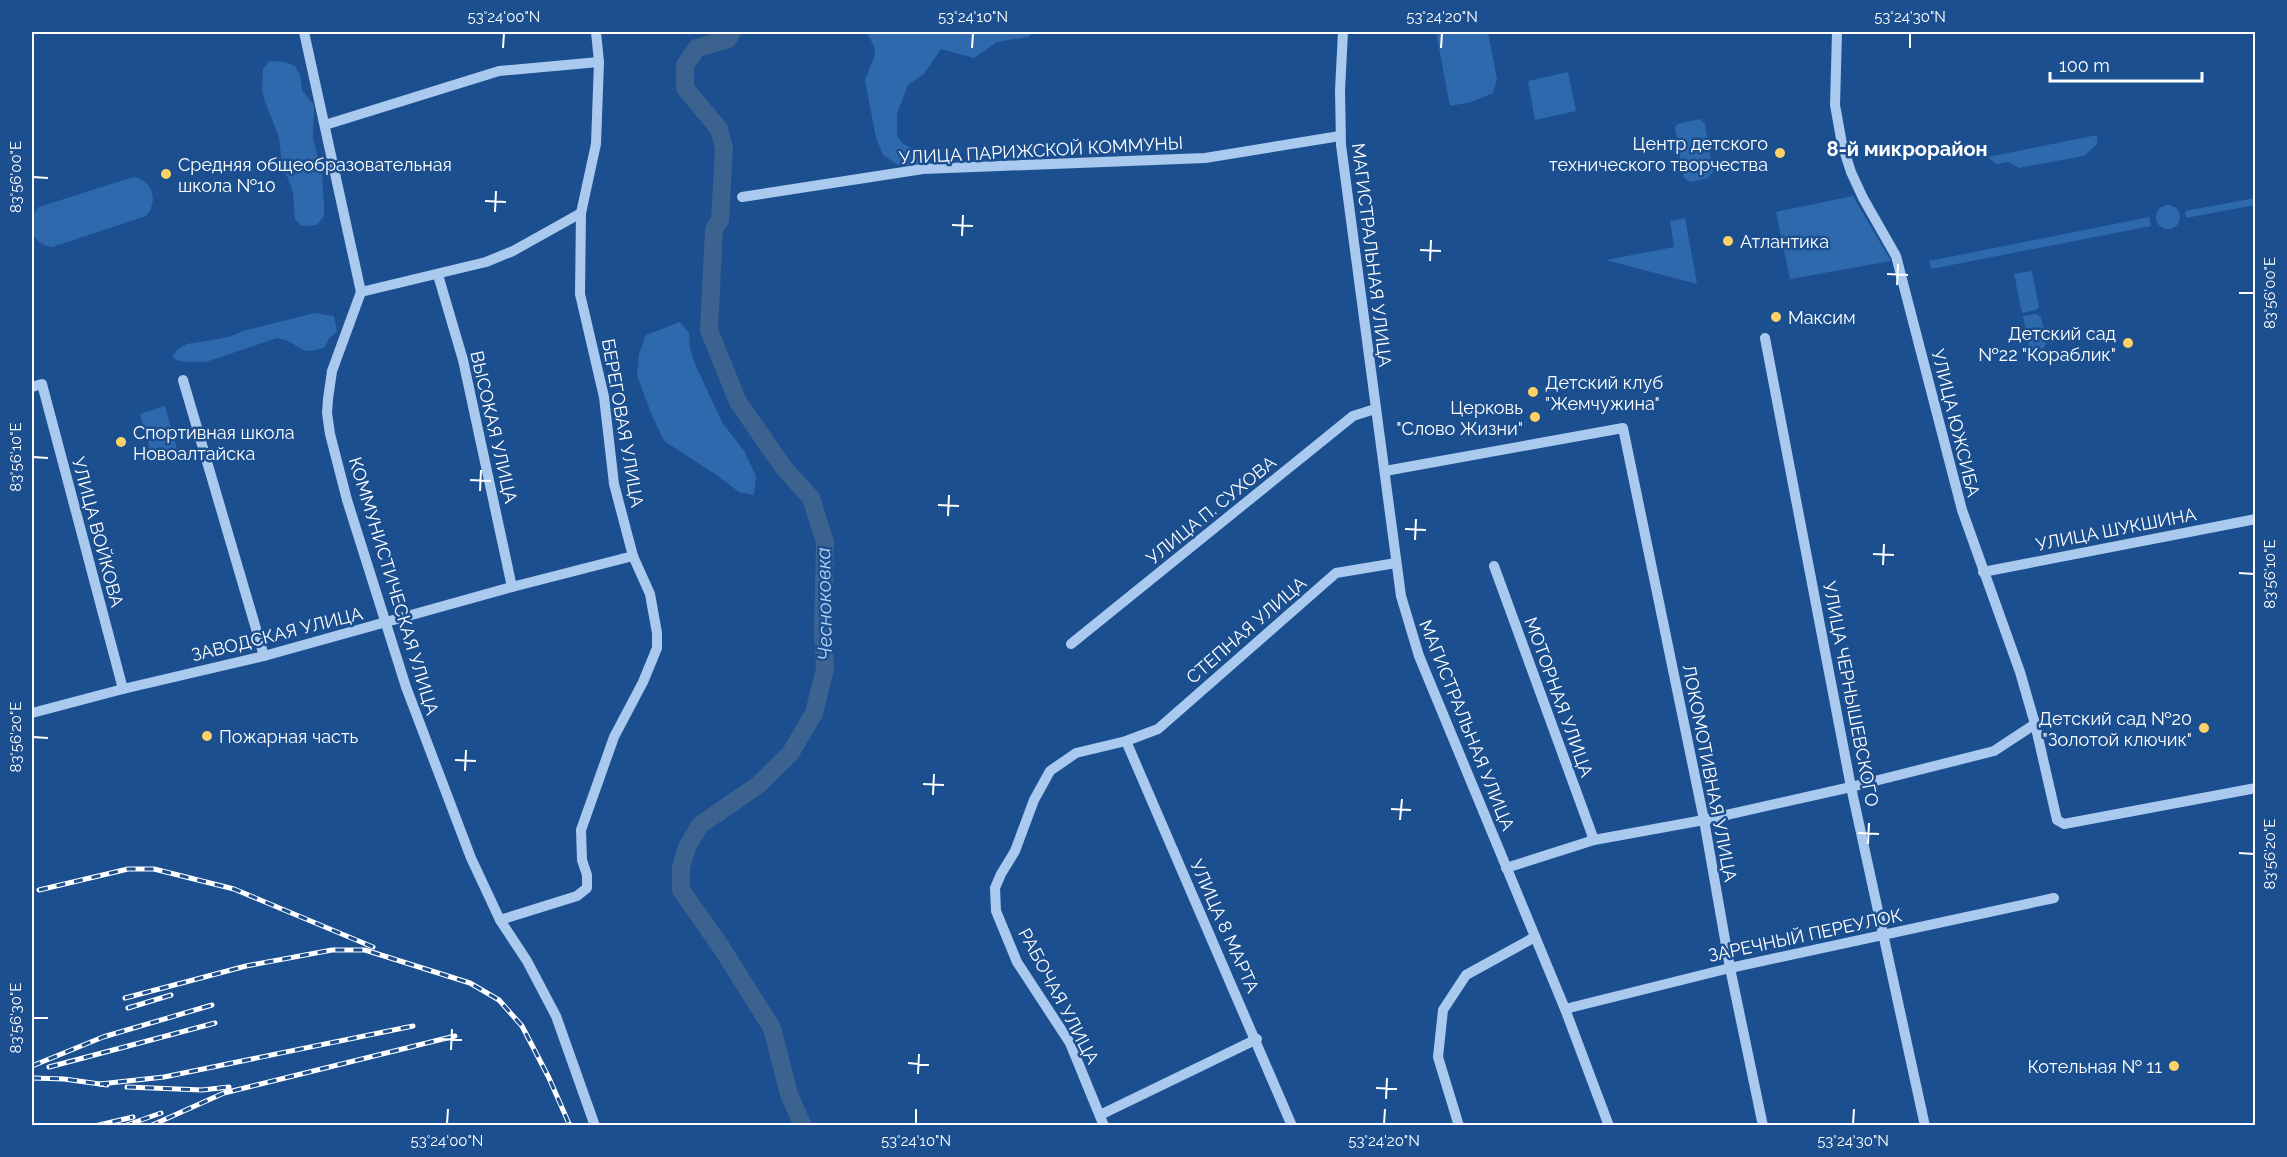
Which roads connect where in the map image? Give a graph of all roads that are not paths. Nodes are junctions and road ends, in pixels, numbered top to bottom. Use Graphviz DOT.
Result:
graph roads {
  1 [pos="304,32"];
  2 [pos="596,32"];
  3 [pos="1343,32"];
  4 [pos="1837,32"];
  5 [pos="598,62"];
  6 [pos="325,125"];
  7 [pos="1340,136"];
  8 [pos="742,197"];
  9 [pos="581,213"];
  10 [pos="438,275"];
  11 [pos="361,292"];
  12 [pos="1765,338"];
  13 [pos="183,380"];
  14 [pos="37,385"];
  15 [pos="1375,409"];
  16 [pos="1385,471"];
  17 [pos="2256,519"];
  18 [pos="633,556"];
  19 [pos="1396,563"];
  20 [pos="1494,566"];
  21 [pos="1983,572"];
  22 [pos="512,587"];
  23 [pos="385,624"];
  24 [pos="1071,644"];
  25 [pos="264,656"];
  26 [pos="123,689"];
  27 [pos="32,713"];
  28 [pos="2035,724"];
  29 [pos="1126,741"];
  30 [pos="1851,787"];
  31 [pos="2256,788"];
  32 [pos="1704,820"];
  33 [pos="1594,840"];
  34 [pos="1506,868"];
  35 [pos="2054,898"];
  36 [pos="500,920"];
  37 [pos="1884,935"];
  38 [pos="1535,937"];
  39 [pos="1730,968"];
  40 [pos="1565,1009"];
  41 [pos="1257,1039"];
  42 [pos="1102,1120"];
  43 [pos="595,1125"];
  44 [pos="1292,1125"];
  45 [pos="1459,1125"];
  46 [pos="1609,1125"];
  47 [pos="1763,1125"];
  48 [pos="1925,1125"];
  1 -- 6 [label="street"];
  2 -- 5 [label="street, БЕРЕГОВАЯ УЛИЦА"];
  3 -- 7 [label="street, МАГИСТРАЛЬНАЯ УЛИЦА"];
  4 -- 21 [label="street, УЛИЦА ЮЖСИБА"];
  5 -- 6 [label="street"];
  5 -- 9 [label="street, БЕРЕГОВАЯ УЛИЦА"];
  6 -- 11 [label="street"];
  7 -- 8 [label="street, УЛИЦА ПАРИЖСКОЙ КОММУНЫ"];
  7 -- 15 [label="street, МАГИСТРАЛЬНАЯ УЛИЦА"];
  9 -- 10 [label="street"];
  9 -- 18 [label="street, БЕРЕГОВАЯ УЛИЦА"];
  10 -- 11 [label="street"];
  10 -- 22 [label="street, ВЫСОКАЯ УЛИЦА"];
  11 -- 23 [label="street, КОММУНИСТИЧЕСКАЯ УЛИЦА"];
  12 -- 30 [label="street, УЛИЦА ЧЕРНЫШЕВСКОГО"];
  13 -- 25 [label="street"];
  14 -- 26 [label="street, УЛИЦА ВОЙКОВА"];
  15 -- 16 [label="street, МАГИСТРАЛЬНАЯ УЛИЦА"];
  15 -- 24 [label="street, УЛИЦА П. СУХОВА"];
  16 -- 19 [label="street, МАГИСТРАЛЬНАЯ УЛИЦА"];
  16 -- 32 [label="street, ЛОКОМОТИВНАЯ УЛИЦА"];
  17 -- 21 [label="street, УЛИЦА ШУКШИНА"];
  18 -- 22 [label="street, ЗАВОДСКАЯ УЛИЦА"];
  18 -- 36 [label="street, БЕРЕГОВАЯ УЛИЦА"];
  19 -- 29 [label="street, СТЕПНАЯ УЛИЦА"];
  19 -- 34 [label="street, МАГИСТРАЛЬНАЯ УЛИЦА"];
  20 -- 33 [label="street, МОТОРНАЯ УЛИЦА"];
  21 -- 28 [label="street, УЛИЦА ЮЖСИБА"];
  22 -- 23 [label="street, ЗАВОДСКАЯ УЛИЦА"];
  23 -- 25 [label="street, ЗАВОДСКАЯ УЛИЦА"];
  23 -- 36 [label="street, КОММУНИСТИЧЕСКАЯ УЛИЦА"];
  25 -- 26 [label="street, ЗАВОДСКАЯ УЛИЦА"];
  26 -- 27 [label="street, ЗАВОДСКАЯ УЛИЦА"];
  28 -- 30 [label="street"];
  28 -- 31 [label="street, УЛИЦА ЮЖСИБА"];
  29 -- 41 [label="street, УЛИЦА 8 МАРТА"];
  29 -- 42 [label="street, РАБОЧАЯ УЛИЦА"];
  30 -- 32 [label="street"];
  30 -- 37 [label="street, УЛИЦА ЧЕРНЫШЕВСКОГО"];
  32 -- 33 [label="street"];
  32 -- 39 [label="street, ЛОКОМОТИВНАЯ УЛИЦА"];
  33 -- 34 [label="street"];
  34 -- 38 [label="street, МАГИСТРАЛЬНАЯ УЛИЦА"];
  35 -- 37 [label="street, ЗАРЕЧНЫЙ ПЕРЕУЛОК"];
  36 -- 43 [label="street, КОММУНИСТИЧЕСКАЯ УЛИЦА"];
  37 -- 39 [label="street, ЗАРЕЧНЫЙ ПЕРЕУЛОК"];
  37 -- 48 [label="street, УЛИЦА ЧЕРНЫШЕВСКОГО"];
  38 -- 40 [label="street, МАГИСТРАЛЬНАЯ УЛИЦА"];
  38 -- 45 [label="street"];
  39 -- 40 [label="street, ЗАРЕЧНЫЙ ПЕРЕУЛОК"];
  39 -- 47 [label="street, ЛОКОМОТИВНАЯ УЛИЦА"];
  40 -- 46 [label="street, МАГИСТРАЛЬНАЯ УЛИЦА"];
  41 -- 42 [label="street, РАБОЧАЯ УЛИЦА"];
  41 -- 44 [label="street, УЛИЦА 8 МАРТА"];
}
